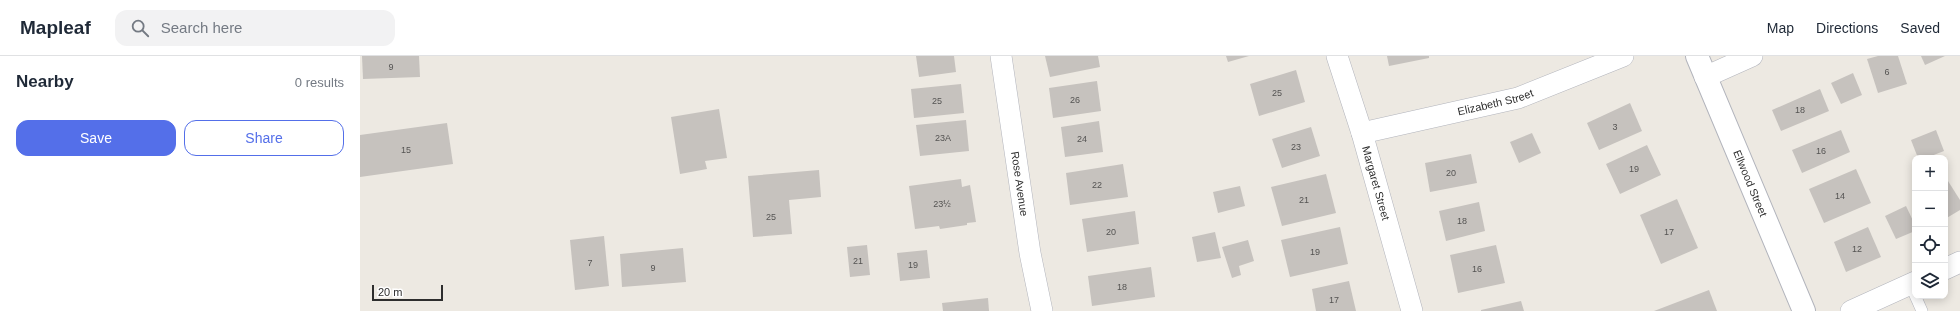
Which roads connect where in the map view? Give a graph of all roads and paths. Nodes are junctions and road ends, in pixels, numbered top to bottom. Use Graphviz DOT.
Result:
graph roads {
  1 [pos="1001,56"];
  2 [pos="1337,56"];
  3 [pos="1623,56"];
  4 [pos="1697,56"];
  5 [pos="1752,56"];
  6 [pos="1705,77"];
  7 [pos="1362,133"];
  8 [pos="1960,262"];
  9 [pos="1948,268"];
  10 [pos="1912,283"];
  11 [pos="1918,299"];
  12 [pos="1042,311"];
  13 [pos="1412,311"];
  14 [pos="1804,311"];
  15 [pos="1851,311"];
  16 [pos="1922,311"];
  1 -- 12 [label="street, Rose Avenue"];
  2 -- 7 [label="street, Margaret Street"];
  3 -- 7 [label="street, Elizabeth Street"];
  4 -- 6 [label="street, Ellwood Street"];
  5 -- 6 [label="street"];
  6 -- 14 [label="street, Ellwood Street"];
  7 -- 13 [label="street, Margaret Street"];
  8 -- 9 [label="street"];
  10 -- 15 [label="street"];
  11 -- 16 [label="lane"];
}
